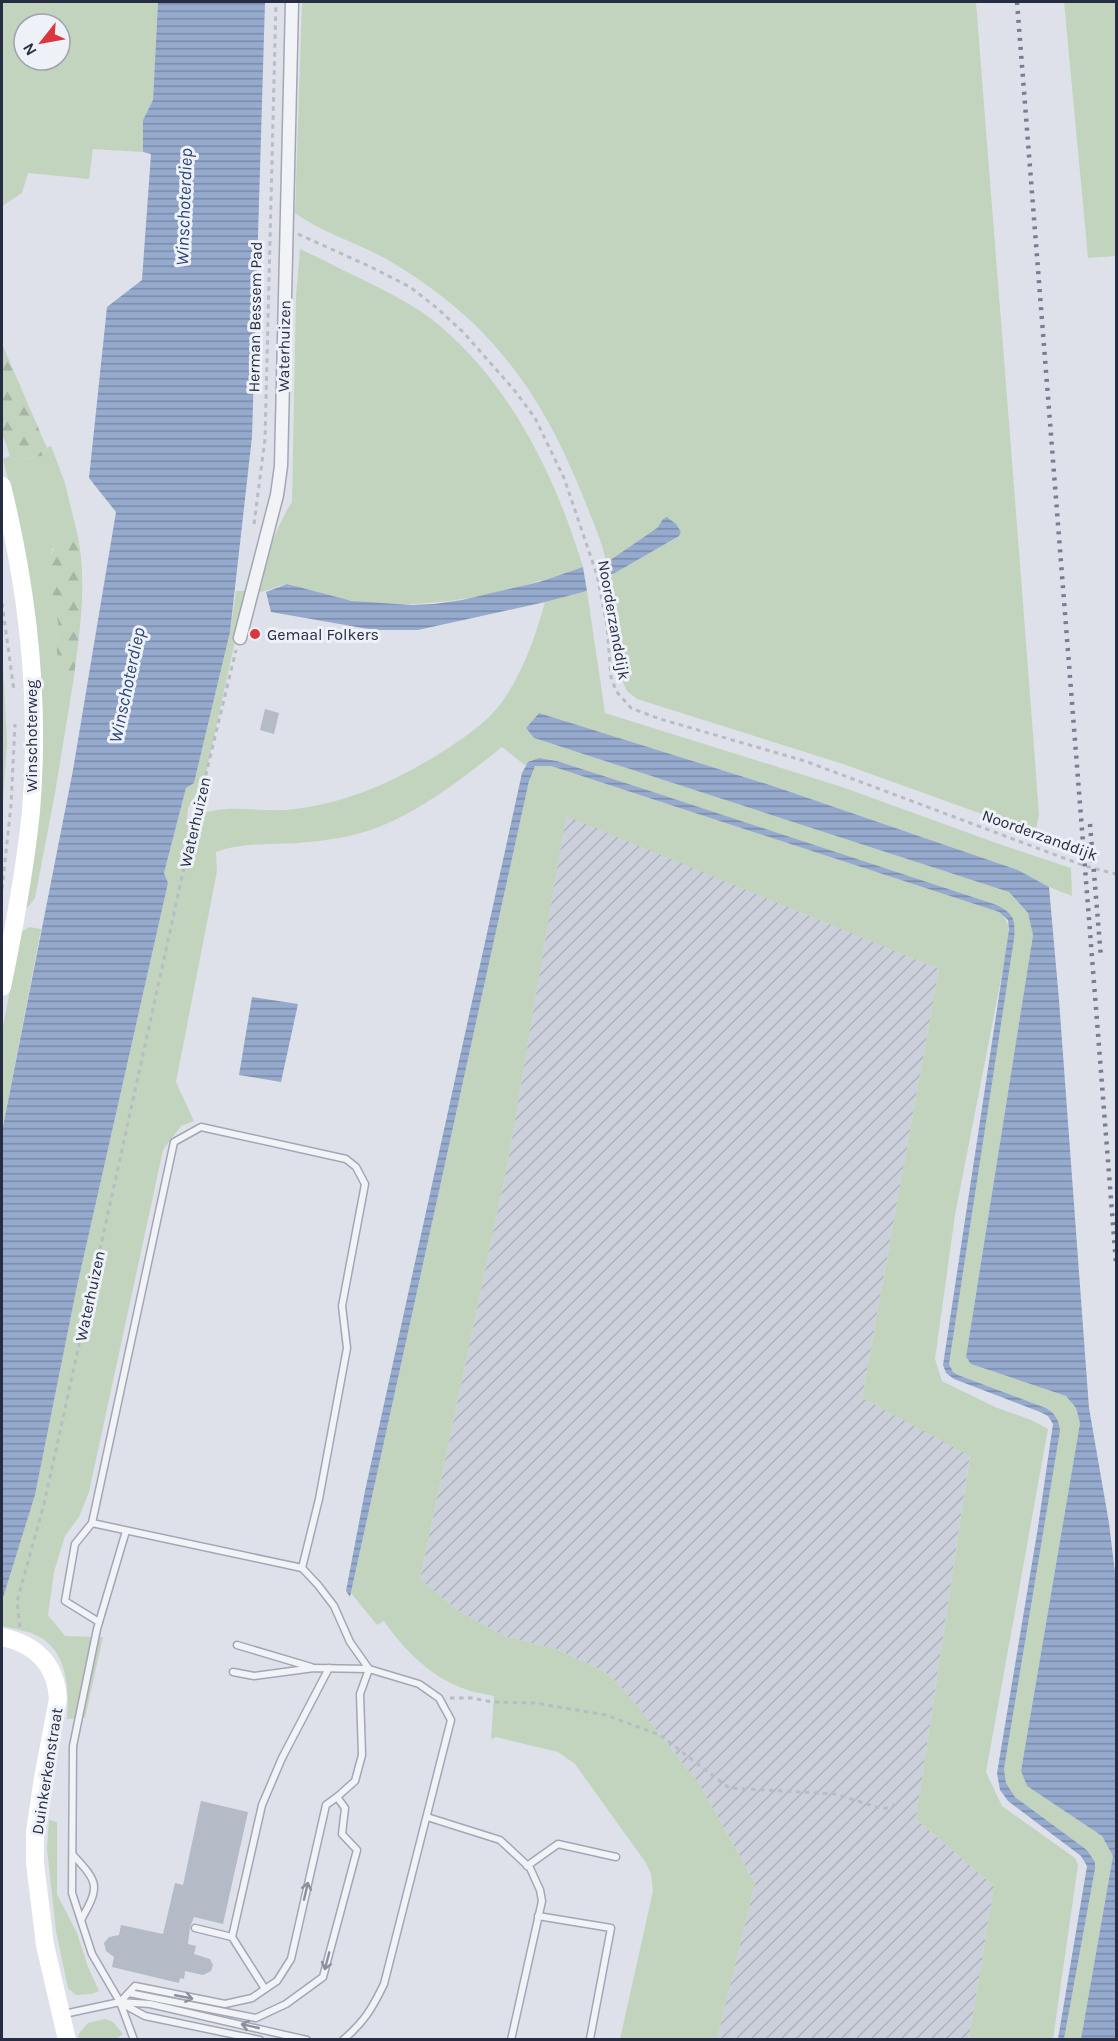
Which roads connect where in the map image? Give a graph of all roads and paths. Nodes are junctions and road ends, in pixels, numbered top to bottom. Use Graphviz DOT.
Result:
graph roads {
  1 [pos="276,2"];
  2 [pos="292,2"];
  3 [pos="286,230"];
  4 [pos="2,486"];
  5 [pos="254,525"];
  6 [pos="2,603"];
  7 [pos="240,638"];
  8 [pos="15,693"];
  9 [pos="16,714"];
  10 [pos="1116,874"];
  11 [pos="2,890"];
  12 [pos="2,987"];
  13 [pos="92,1523"];
  14 [pos="126,1531"];
  15 [pos="302,1568"];
  16 [pos="99,1623"];
  17 [pos="11,1636"];
  18 [pos="237,1645"];
  19 [pos="314,1668"];
  20 [pos="329,1668"];
  21 [pos="369,1669"];
  22 [pos="233,1672"];
  23 [pos="439,1698"];
  24 [pos="337,1797"];
  25 [pos="900,1803"];
  26 [pos="426,1817"];
  27 [pos="72,1854"];
  28 [pos="616,1857"];
  29 [pos="527,1866"];
  30 [pos="538,1916"];
  31 [pos="81,1920"];
  32 [pos="195,1928"];
  33 [pos="232,1937"];
  34 [pos="265,1989"];
  35 [pos="129,1993"];
  36 [pos="120,2002"];
  37 [pos="61,2014"];
  38 [pos="590,2039"];
  39 [pos="67,2040"];
  40 [pos="134,2040"];
  41 [pos="260,2040"];
  42 [pos="307,2040"];
  43 [pos="343,2040"];
  44 [pos="511,2040"];
  1 -- 5 [label="path, Herman Bessem Pad"];
  2 -- 3 [label="street, Waterhuizen"];
  3 -- 7 [label="street, Waterhuizen"];
  3 -- 10 [label="path, Noorderzanddijk"];
  4 -- 12 [label="main road, Winschoterweg"];
  6 -- 8 [label="path, Winschoterweg"];
  7 -- 17 [label="path, Waterhuizen"];
  9 -- 11 [label="path, Winschoterweg"];
  13 -- 14 [label="lane"];
  13 -- 15 [label="lane"];
  13 -- 16 [label="lane"];
  14 -- 15 [label="lane"];
  14 -- 16 [label="lane"];
  15 -- 21 [label="lane"];
  16 -- 27 [label="lane"];
  17 -- 37 [label="main road, Duinkerkenstraat"];
  18 -- 19 [label="lane"];
  19 -- 20 [label="lane"];
  19 -- 22 [label="lane"];
  20 -- 21 [label="lane"];
  20 -- 33 [label="lane"];
  21 -- 23 [label="lane"];
  21 -- 24 [label="lane"];
  23 -- 25 [label="path"];
  23 -- 26 [label="lane"];
  34 -- 24 [label="lane, one-way"];
  24 -- 35 [label="lane, one-way"];
  26 -- 29 [label="lane"];
  26 -- 43 [label="lane"];
  27 -- 31 [label="lane"];
  27 -- 31 [label="lane"];
  28 -- 29 [label="lane"];
  29 -- 30 [label="lane"];
  30 -- 38 [label="lane"];
  30 -- 44 [label="lane"];
  31 -- 36 [label="lane"];
  32 -- 33 [label="lane"];
  33 -- 34 [label="lane"];
  35 -- 34 [label="lane, one-way"];
  35 -- 36 [label="lane"];
  36 -- 37 [label="lane"];
  36 -- 40 [label="lane"];
  36 -- 41 [label="lane"];
  42 -- 36 [label="lane, one-way"];
  37 -- 39 [label="main road, Duinkerkenstraat"];
}
